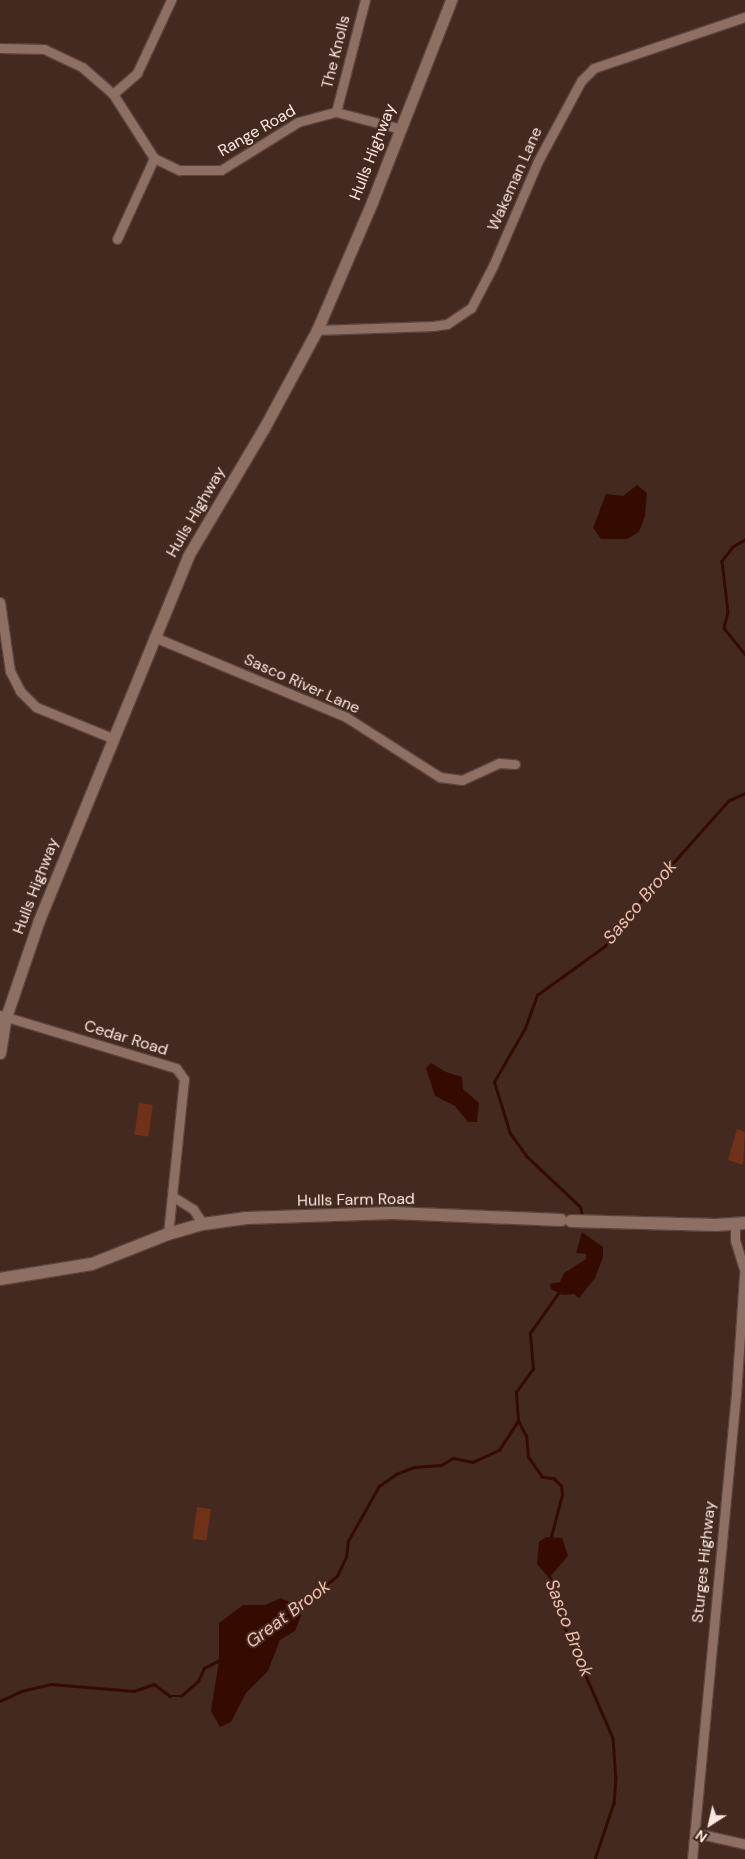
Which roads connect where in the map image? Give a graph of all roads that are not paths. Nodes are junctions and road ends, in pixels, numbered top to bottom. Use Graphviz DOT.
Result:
graph roads {
  1 [pos="171,0"];
  2 [pos="365,0"];
  3 [pos="450,0"];
  4 [pos="745,17"];
  5 [pos="0,48"];
  6 [pos="113,94"];
  7 [pos="336,112"];
  8 [pos="398,128"];
  9 [pos="154,158"];
  10 [pos="118,239"];
  11 [pos="317,330"];
  12 [pos="0,602"];
  13 [pos="154,637"];
  14 [pos="112,738"];
  15 [pos="516,764"];
  16 [pos="3,1016"];
  17 [pos="0,1053"];
  18 [pos="172,1196"];
  19 [pos="740,1223"];
  20 [pos="203,1224"];
  21 [pos="168,1234"];
  22 [pos="744,1264"];
  23 [pos="0,1278"];
  24 [pos="696,1833"];
  25 [pos="745,1844"];
  26 [pos="692,1859"];
  1 -- 6 [label="street"];
  2 -- 7 [label="street, The Knolls"];
  3 -- 8 [label="street, Hulls Highway"];
  4 -- 11 [label="street, Wakeman Lane"];
  5 -- 6 [label="street"];
  6 -- 9 [label="street"];
  7 -- 8 [label="street, Range Road"];
  7 -- 9 [label="street, Range Road"];
  8 -- 11 [label="street, Hulls Highway"];
  9 -- 10 [label="street"];
  11 -- 13 [label="street, Hulls Highway"];
  12 -- 14 [label="street"];
  13 -- 14 [label="street, Hulls Highway"];
  13 -- 15 [label="street, Sasco River Lane"];
  14 -- 16 [label="street, Hulls Highway"];
  16 -- 17 [label="street, Hulls Highway"];
  16 -- 18 [label="street, Cedar Road"];
  18 -- 20 [label="street"];
  18 -- 21 [label="street, Cedar Road"];
  19 -- 20 [label="main road, Hulls Farm Road"];
  19 -- 22 [label="street, Sturges Highway"];
  20 -- 21 [label="main road, Hulls Farm Road"];
  21 -- 23 [label="main road, Hulls Farm Road"];
  22 -- 24 [label="street, Sturges Highway"];
  24 -- 25 [label="street"];
  24 -- 26 [label="street, Sturges Highway"];
}
